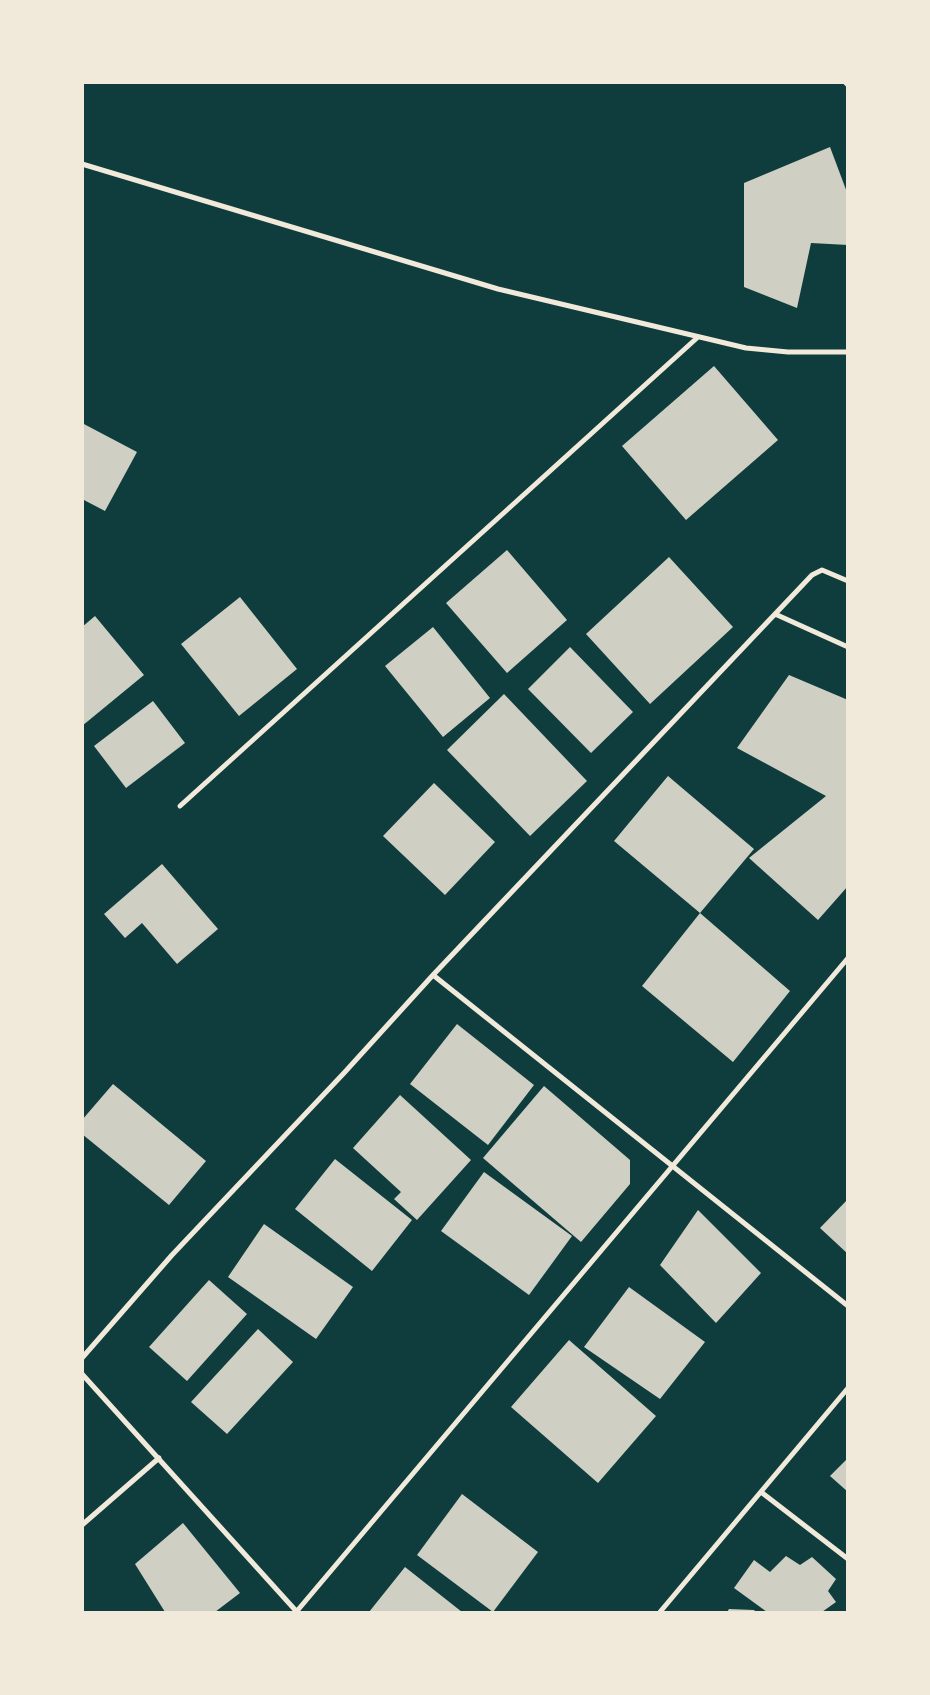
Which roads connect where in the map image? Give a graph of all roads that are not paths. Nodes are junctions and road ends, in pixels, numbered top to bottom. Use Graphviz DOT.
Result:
graph roads {
  1 [pos="82,164"];
  2 [pos="698,337"];
  3 [pos="848,352"];
  4 [pos="848,581"];
  5 [pos="775,614"];
  6 [pos="848,647"];
  7 [pos="180,806"];
  8 [pos="848,958"];
  9 [pos="433,974"];
  10 [pos="672,1166"];
  11 [pos="848,1306"];
  12 [pos="82,1358"];
  13 [pos="82,1374"];
  14 [pos="848,1388"];
  15 [pos="159,1458"];
  16 [pos="761,1492"];
  17 [pos="82,1525"];
  18 [pos="848,1559"];
  19 [pos="297,1612"];
  20 [pos="660,1612"];
  1 -- 2 [label="street"];
  2 -- 3 [label="street"];
  2 -- 7 [label="street"];
  4 -- 5 [label="street"];
  5 -- 6 [label="street"];
  5 -- 9 [label="street"];
  8 -- 10 [label="street"];
  9 -- 10 [label="street"];
  9 -- 12 [label="street"];
  10 -- 11 [label="street"];
  10 -- 19 [label="street"];
  13 -- 15 [label="street"];
  14 -- 16 [label="street"];
  15 -- 17 [label="street"];
  15 -- 19 [label="street"];
  16 -- 18 [label="street"];
  16 -- 20 [label="street"];
}
